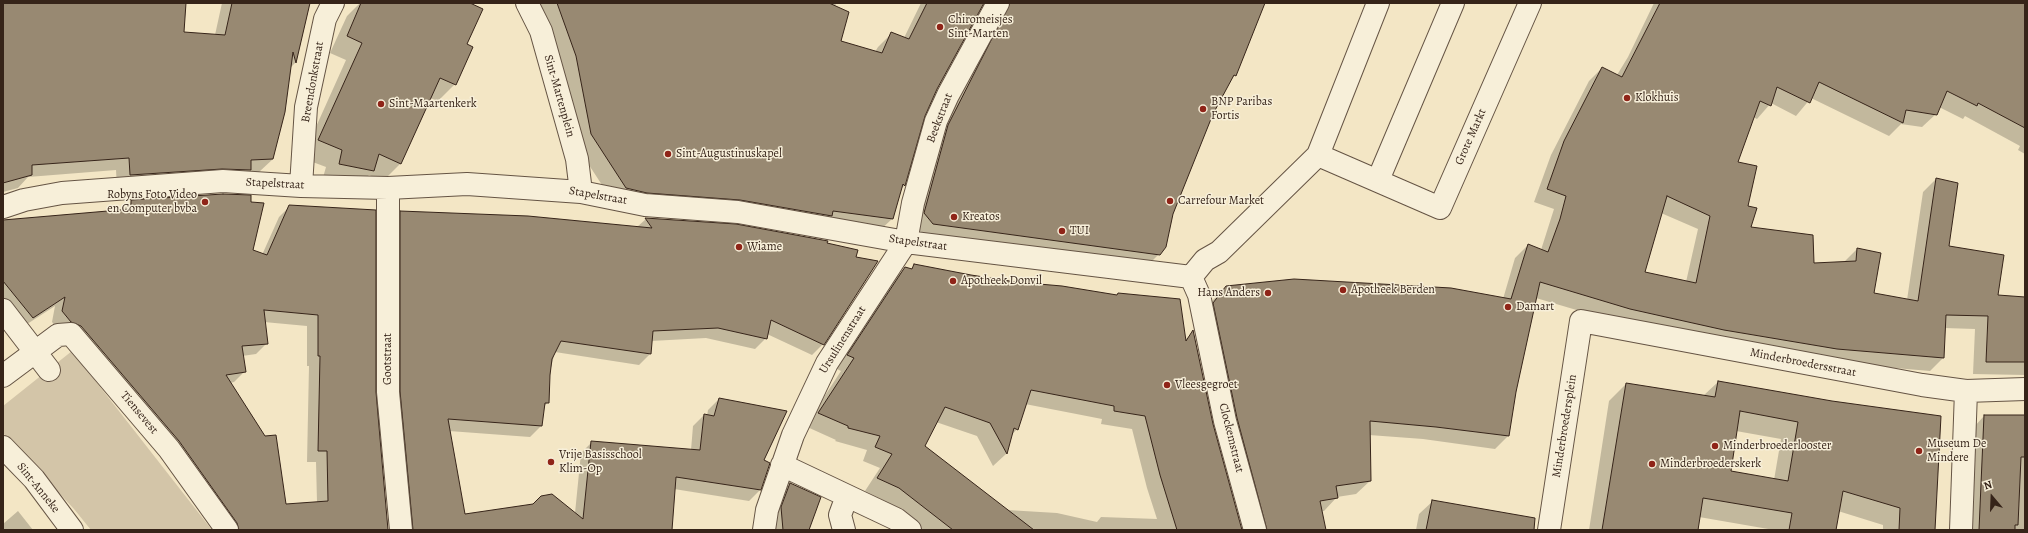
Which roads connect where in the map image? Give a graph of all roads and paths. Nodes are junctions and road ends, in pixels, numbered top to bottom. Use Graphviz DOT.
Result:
graph roads {
  1 [pos="333,3"];
  2 [pos="527,3"];
  3 [pos="998,3"];
  4 [pos="1378,3"];
  5 [pos="1453,3"];
  6 [pos="1530,3"];
  7 [pos="1318,155"];
  8 [pos="1378,180"];
  9 [pos="301,186"];
  10 [pos="388,188"];
  11 [pos="581,192"];
  12 [pos="3,207"];
  13 [pos="906,242"];
  14 [pos="1191,277"];
  15 [pos="3,310"];
  16 [pos="1581,321"];
  17 [pos="35,352"];
  18 [pos="48,370"];
  19 [pos="3,376"];
  20 [pos="2025,389"];
  21 [pos="1966,391"];
  22 [pos="3,447"];
  23 [pos="782,466"];
  24 [pos="847,496"];
  25 [pos="72,530"];
  26 [pos="227,530"];
  27 [pos="401,530"];
  28 [pos="764,530"];
  29 [pos="844,530"];
  30 [pos="910,530"];
  31 [pos="1255,530"];
  32 [pos="1549,530"];
  33 [pos="1960,530"];
  1 -- 9 [label="street, Breendonkstraat"];
  2 -- 11 [label="street, Sint-Martenplein"];
  3 -- 13 [label="street, Beekstraat"];
  4 -- 7 [label="street"];
  5 -- 8 [label="street"];
  6 -- 8 [label="street, Grote Markt"];
  7 -- 8 [label="street, Grote Markt"];
  7 -- 14 [label="street"];
  9 -- 10 [label="street, Stapelstraat"];
  9 -- 12 [label="street, Stapelstraat"];
  10 -- 11 [label="street, Stapelstraat"];
  10 -- 27 [label="street, Gootstraat"];
  11 -- 13 [label="street, Stapelstraat"];
  13 -- 14 [label="street, Stapelstraat"];
  13 -- 23 [label="street, Ursulinenstraat"];
  14 -- 31 [label="street, Clockemstraat"];
  15 -- 17 [label="street"];
  16 -- 21 [label="street, Minderbroedersstraat"];
  16 -- 32 [label="street, Minderbroedersplein"];
  17 -- 18 [label="street"];
  17 -- 19 [label="street, Tiensevest"];
  17 -- 26 [label="street, Tiensevest"];
  20 -- 21 [label="street, Minderbroedersstraat"];
  21 -- 33 [label="street"];
  22 -- 25 [label="street, Sint-Anneke"];
  23 -- 24 [label="street"];
  23 -- 28 [label="street, Ursulinenstraat"];
  24 -- 29 [label="street"];
  24 -- 30 [label="street"];
}
